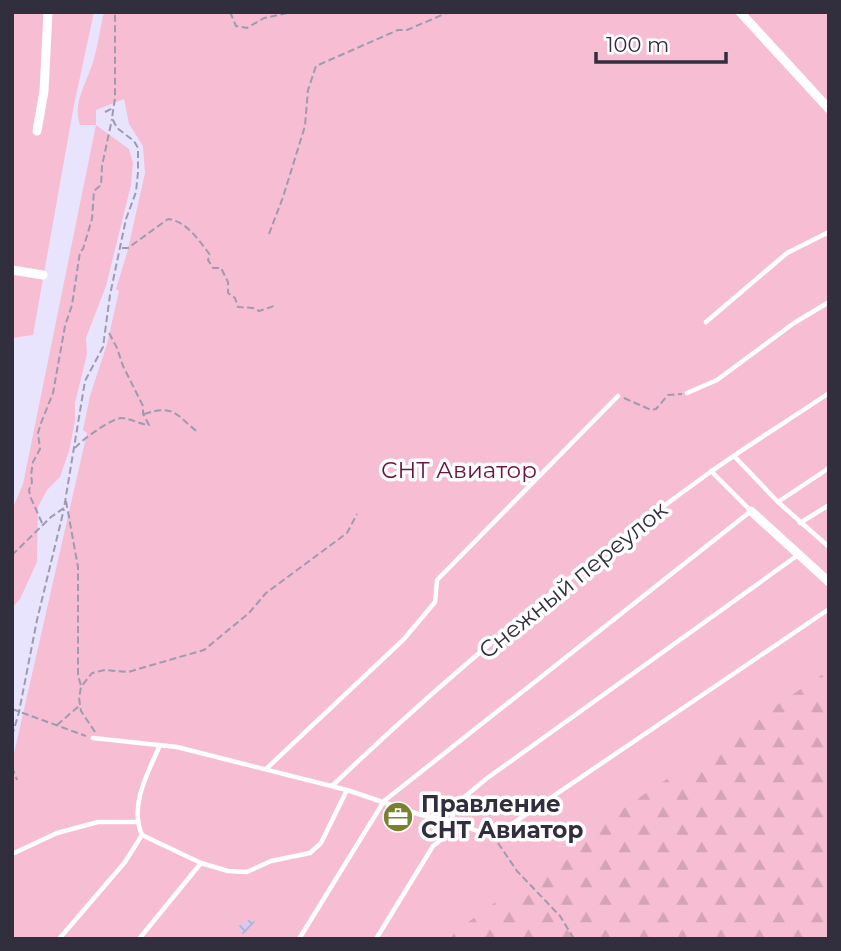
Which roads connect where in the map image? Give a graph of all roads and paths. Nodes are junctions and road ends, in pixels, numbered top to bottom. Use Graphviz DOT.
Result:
graph roads {
  1 [pos="48,12"];
  2 [pos="115,12"];
  3 [pos="230,12"];
  4 [pos="292,12"];
  5 [pos="449,12"];
  6 [pos="740,12"];
  7 [pos="285,14"];
  8 [pos="114,107"];
  9 [pos="829,109"];
  10 [pos="105,112"];
  11 [pos="112,118"];
  12 [pos="37,131"];
  13 [pos="829,232"];
  14 [pos="269,234"];
  15 [pos="121,248"];
  16 [pos="12,270"];
  17 [pos="43,275"];
  18 [pos="829,302"];
  19 [pos="274,306"];
  20 [pos="706,323"];
  21 [pos="107,331"];
  22 [pos="687,393"];
  23 [pos="829,394"];
  24 [pos="618,396"];
  25 [pos="143,414"];
  26 [pos="199,433"];
  27 [pos="73,449"];
  28 [pos="734,456"];
  29 [pos="829,468"];
  30 [pos="711,471"];
  31 [pos="66,500"];
  32 [pos="778,502"];
  33 [pos="829,505"];
  34 [pos="64,508"];
  35 [pos="751,511"];
  36 [pos="357,514"];
  37 [pos="800,523"];
  38 [pos="43,525"];
  39 [pos="829,547"];
  40 [pos="799,554"];
  41 [pos="12,555"];
  42 [pos="829,582"];
  43 [pos="829,609"];
  44 [pos="81,687"];
  45 [pos="79,706"];
  46 [pos="12,709"];
  47 [pos="19,712"];
  48 [pos="54,726"];
  49 [pos="12,736"];
  50 [pos="97,738"];
  51 [pos="160,746"];
  52 [pos="12,767"];
  53 [pos="266,769"];
  54 [pos="18,780"];
  55 [pos="332,786"];
  56 [pos="347,790"];
  57 [pos="384,801"];
  58 [pos="451,821"];
  59 [pos="136,822"];
  60 [pos="142,835"];
  61 [pos="493,836"];
  62 [pos="12,854"];
  63 [pos="201,863"];
  64 [pos="60,939"];
  65 [pos="139,939"];
  66 [pos="299,939"];
  67 [pos="376,939"];
  68 [pos="574,939"];
  1 -- 12 [label="street"];
  2 -- 8 [label="path"];
  3 -- 7 [label="path"];
  4 -- 7 [label="path"];
  5 -- 14 [label="path"];
  6 -- 9 [label="street"];
  8 -- 10 [label="path"];
  8 -- 11 [label="path"];
  11 -- 15 [label="path"];
  11 -- 38 [label="path"];
  13 -- 20 [label="lane"];
  15 -- 19 [label="path"];
  15 -- 21 [label="path"];
  16 -- 17 [label="street"];
  18 -- 22 [label="lane"];
  21 -- 25 [label="path"];
  21 -- 27 [label="path"];
  22 -- 24 [label="path"];
  23 -- 28 [label="lane, Снежный переулок"];
  24 -- 53 [label="lane"];
  25 -- 26 [label="path"];
  25 -- 27 [label="path"];
  27 -- 31 [label="path"];
  28 -- 30 [label="lane, Снежный переулок"];
  28 -- 32 [label="lane"];
  29 -- 32 [label="lane"];
  30 -- 35 [label="lane"];
  30 -- 55 [label="lane, Снежный переулок"];
  31 -- 34 [label="path"];
  31 -- 44 [label="path"];
  32 -- 37 [label="lane"];
  33 -- 37 [label="lane"];
  34 -- 38 [label="path"];
  34 -- 47 [label="path"];
  35 -- 40 [label="street"];
  35 -- 57 [label="lane"];
  36 -- 44 [label="path"];
  37 -- 39 [label="lane"];
  38 -- 41 [label="path"];
  40 -- 42 [label="street"];
  40 -- 58 [label="lane"];
  43 -- 61 [label="lane"];
  44 -- 45 [label="path"];
  45 -- 48 [label="path"];
  45 -- 50 [label="path"];
  46 -- 47 [label="path"];
  47 -- 48 [label="path"];
  47 -- 49 [label="path"];
  48 -- 50 [label="path"];
  50 -- 51 [label="lane"];
  51 -- 53 [label="lane"];
  51 -- 59 [label="lane"];
  52 -- 54 [label="path"];
  53 -- 55 [label="lane"];
  55 -- 56 [label="lane"];
  56 -- 57 [label="lane"];
  56 -- 63 [label="lane"];
  57 -- 58 [label="lane"];
  57 -- 66 [label="lane"];
  58 -- 61 [label="lane"];
  58 -- 67 [label="lane"];
  59 -- 60 [label="lane"];
  59 -- 62 [label="lane"];
  60 -- 63 [label="lane"];
  60 -- 64 [label="lane"];
  61 -- 68 [label="path"];
  63 -- 65 [label="lane"];
}
